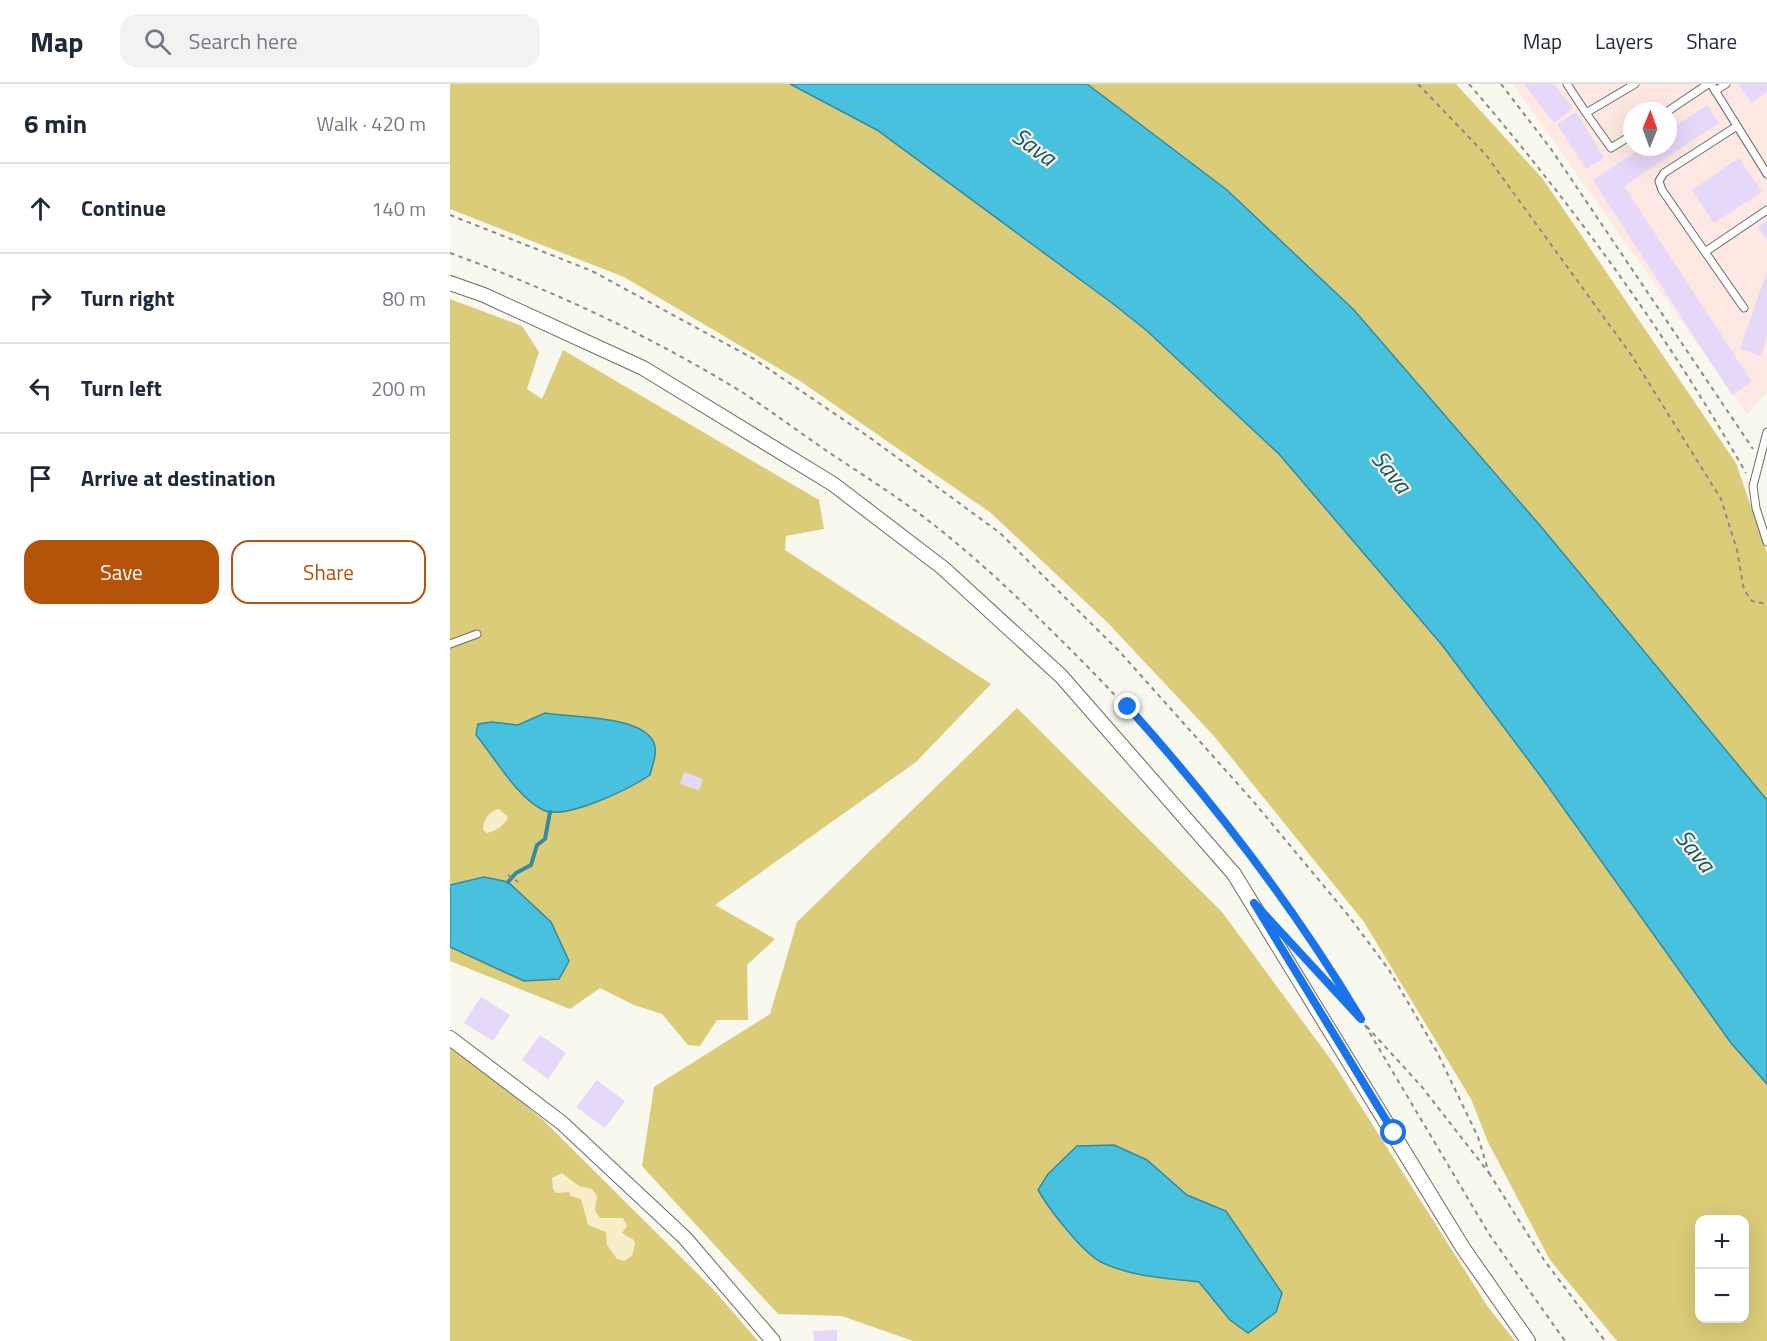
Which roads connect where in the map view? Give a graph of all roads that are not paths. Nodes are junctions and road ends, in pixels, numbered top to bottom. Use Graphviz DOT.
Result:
graph roads {
  1 [pos="1567,84"];
  2 [pos="1635,84"];
  3 [pos="1726,84"];
  4 [pos="1712,86"];
  5 [pos="1677,106"];
  6 [pos="1586,113"];
  7 [pos="1737,126"];
  8 [pos="1623,141"];
  9 [pos="1767,174"];
  10 [pos="1767,210"];
  11 [pos="1705,252"];
  12 [pos="450,283"];
  13 [pos="1744,308"];
  14 [pos="1767,432"];
  15 [pos="1767,542"];
  16 [pos="477,634"];
  17 [pos="450,644"];
  18 [pos="450,1038"];
  19 [pos="772,1341"];
  20 [pos="1528,1341"];
  1 -- 6 [label="lane"];
  2 -- 6 [label="lane"];
  3 -- 4 [label="lane"];
  4 -- 5 [label="lane"];
  4 -- 7 [label="lane"];
  6 -- 8 [label="lane"];
  7 -- 9 [label="lane"];
  7 -- 11 [label="lane"];
  10 -- 11 [label="lane"];
  11 -- 13 [label="lane"];
  12 -- 20 [label="street"];
  14 -- 15 [label="lane"];
  16 -- 17 [label="lane"];
  18 -- 19 [label="street"];
}
